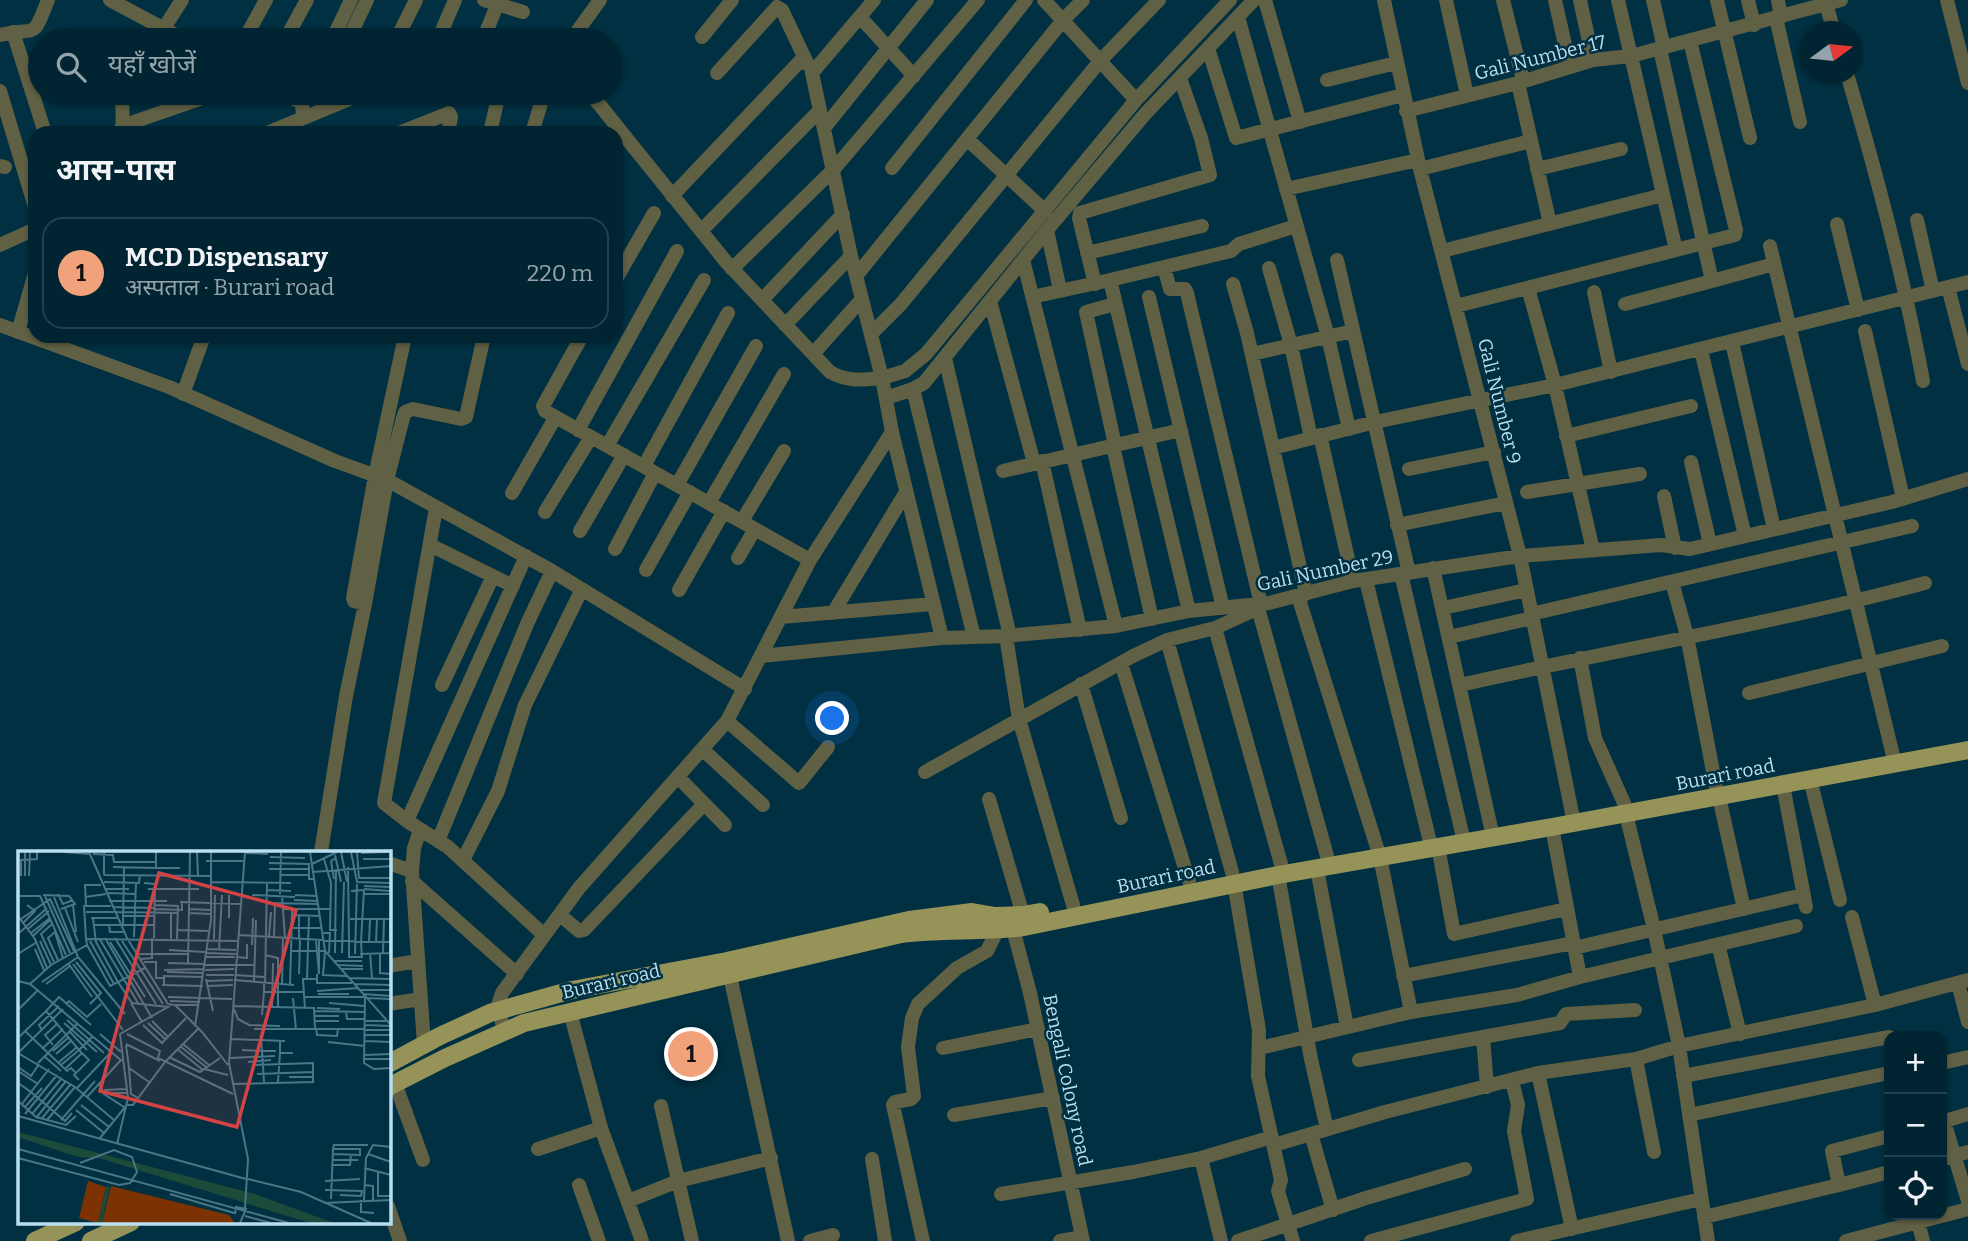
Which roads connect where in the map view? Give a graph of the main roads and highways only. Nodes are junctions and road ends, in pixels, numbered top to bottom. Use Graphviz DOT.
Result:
graph roads {
  1 [pos="1968,738"];
  2 [pos="1968,750"];
  3 [pos="1894,758"];
  4 [pos="1717,792"];
  5 [pos="1625,809"];
  6 [pos="1433,842"];
  7 [pos="1233,877"];
  8 [pos="1011,925"];
  9 [pos="662,982"];
  10 [pos="390,1063"];
  11 [pos="392,1085"];
  12 [pos="72,1224"];
  13 [pos="127,1224"];
  14 [pos="36,1241"];
  15 [pos="91,1241"];
  1 -- 3 [label="main road, Burari road"];
  2 -- 3 [label="main road, Burari road"];
  3 -- 4 [label="main road, Burari road"];
  3 -- 4 [label="main road, Burari road"];
  4 -- 5 [label="main road, Burari road"];
  5 -- 6 [label="main road, Burari road"];
  5 -- 6 [label="main road, Burari road"];
  6 -- 7 [label="main road, Burari road"];
  7 -- 8 [label="main road, Burari road"];
  7 -- 8 [label="main road, Burari road"];
  8 -- 9 [label="main road, Burari road"];
  8 -- 9 [label="main road, Burari road"];
  9 -- 10 [label="main road, Burari road"];
  9 -- 11 [label="main road, Burari road"];
  12 -- 14 [label="main road"];
  13 -- 15 [label="main road"];
}
